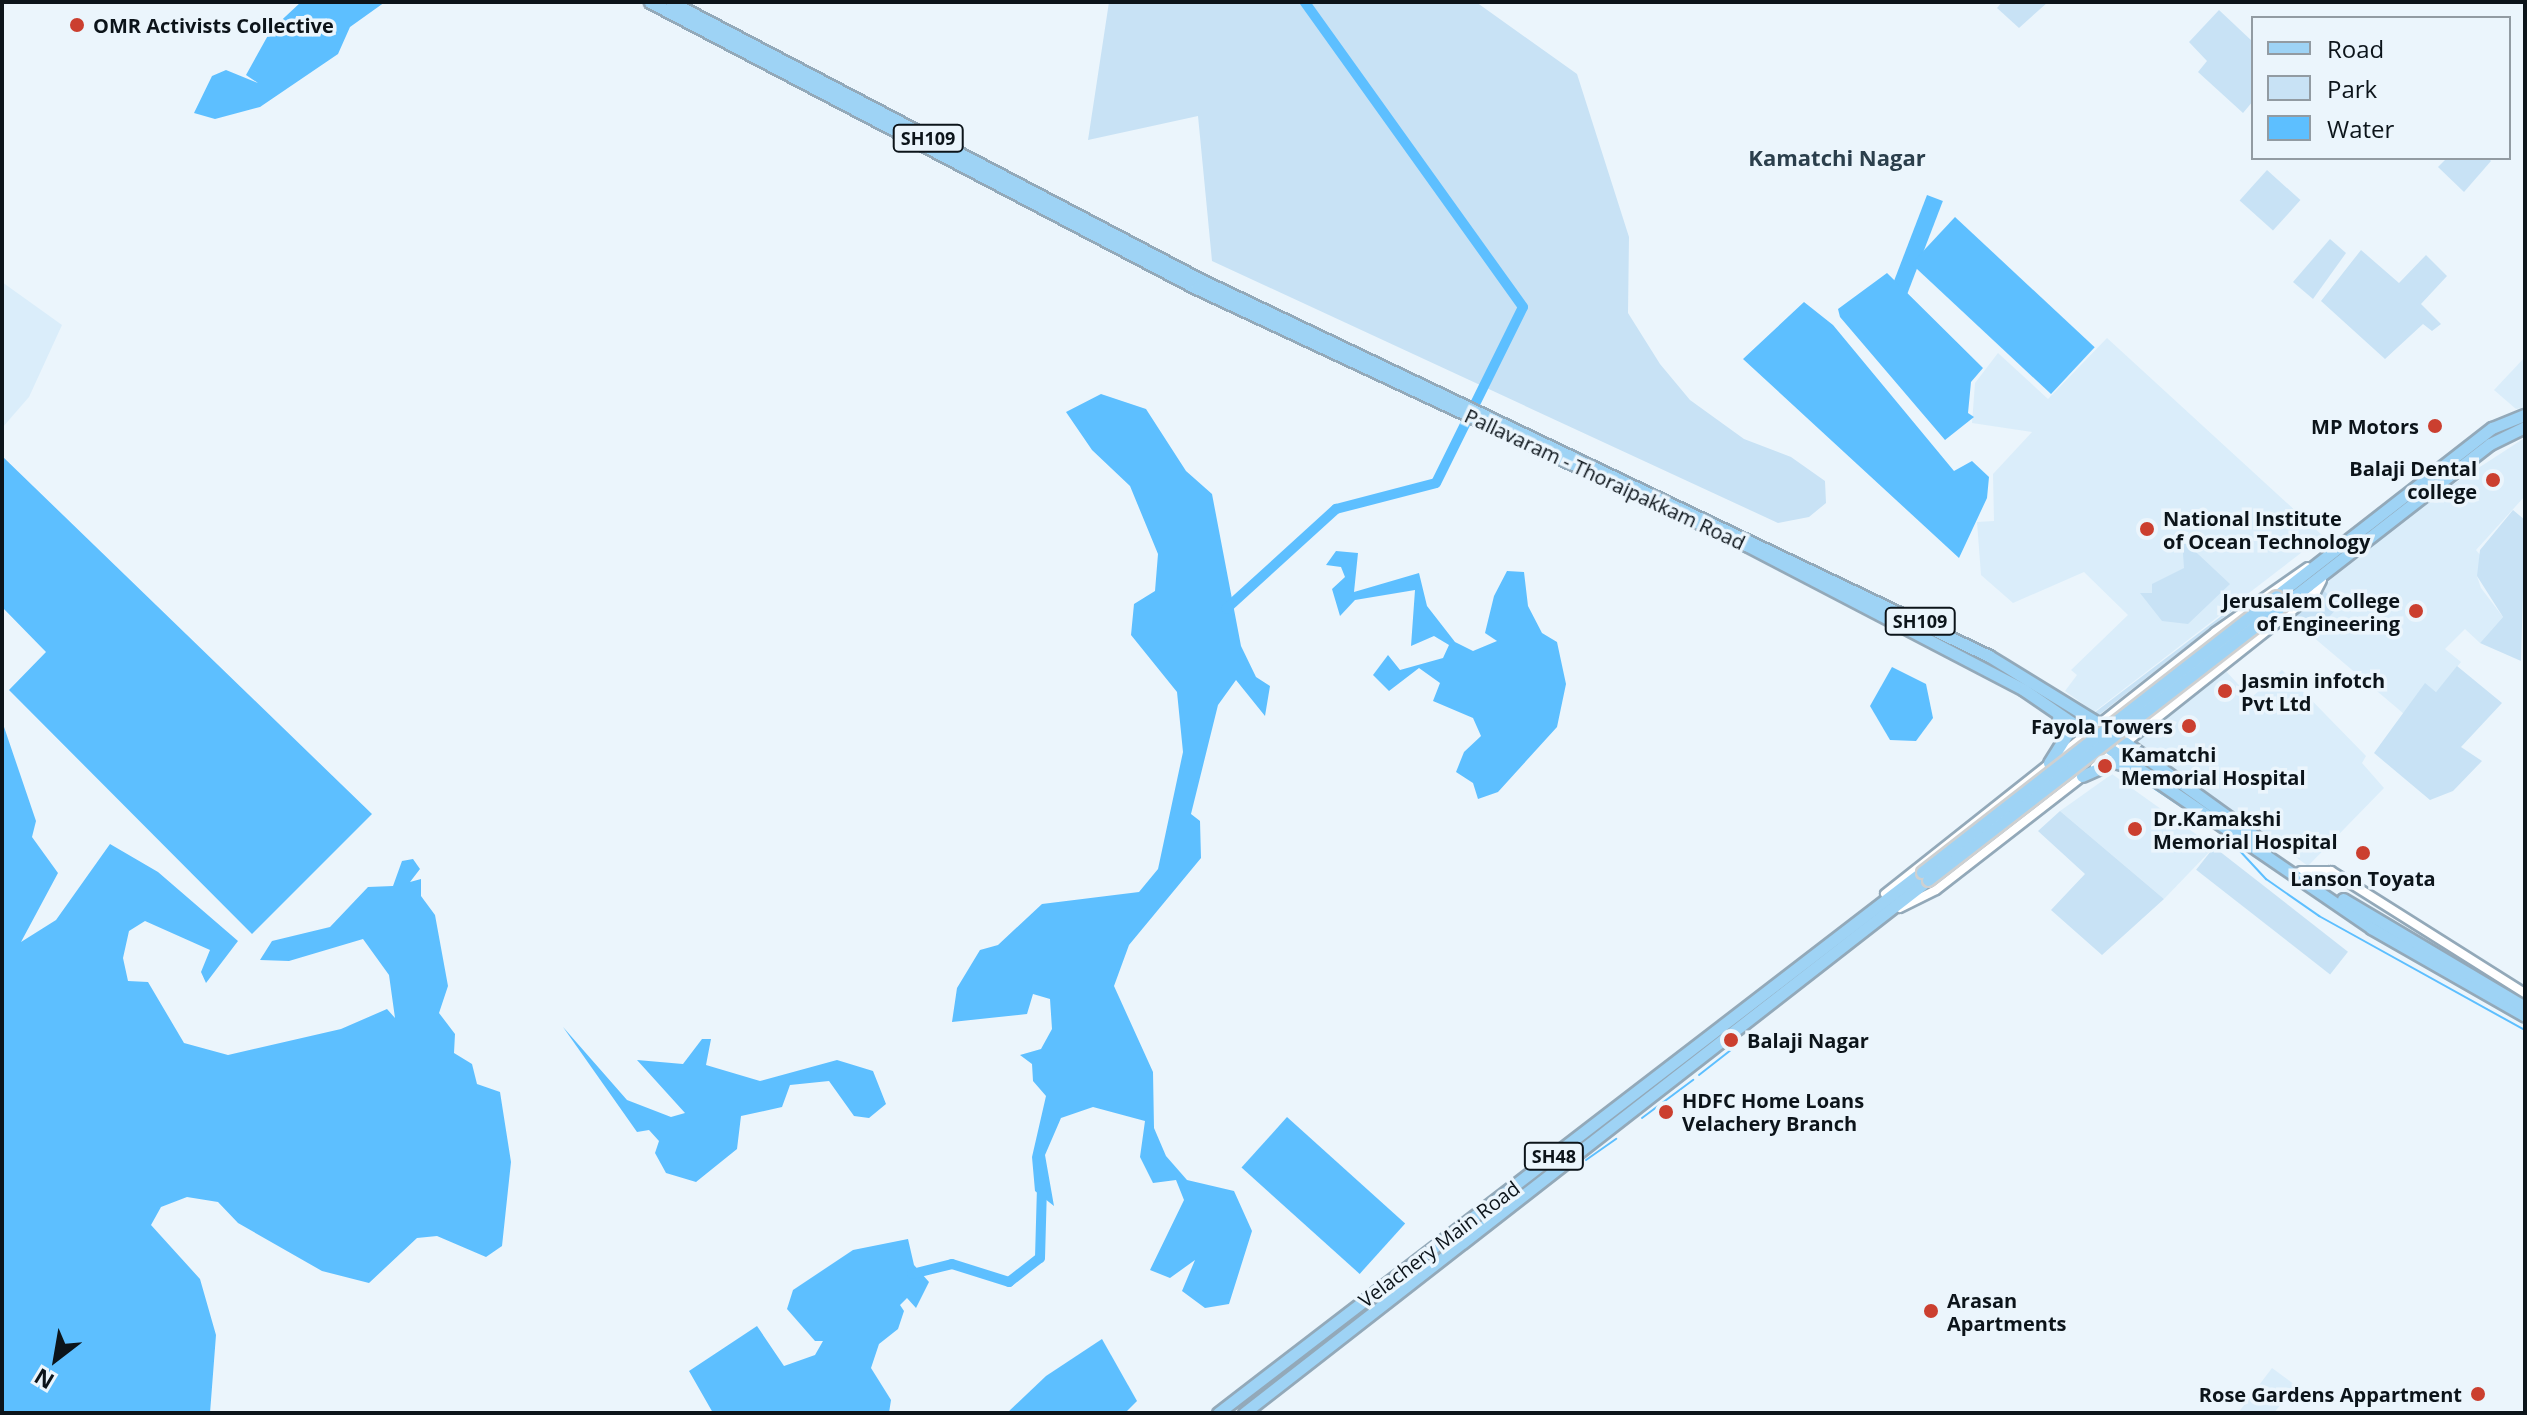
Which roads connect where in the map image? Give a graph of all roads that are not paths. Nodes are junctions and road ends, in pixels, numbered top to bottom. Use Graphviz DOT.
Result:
graph roads {
  1 [pos="650,2"];
  2 [pos="671,2"];
  3 [pos="816,85"];
  4 [pos="2525,415"];
  5 [pos="2525,427"];
  6 [pos="2451,458"];
  7 [pos="2460,469"];
  8 [pos="2308,567"];
  9 [pos="2322,580"];
  10 [pos="1845,588"];
  11 [pos="2280,601"];
  12 [pos="2025,689"];
  13 [pos="2040,698"];
  14 [pos="2098,723"];
  15 [pos="2087,731"];
  16 [pos="2126,743"];
  17 [pos="2114,752"];
  18 [pos="2049,763"];
  19 [pos="2082,776"];
  20 [pos="2178,792"];
  21 [pos="2301,871"];
  22 [pos="1925,876"];
  23 [pos="1885,894"];
  24 [pos="1900,908"];
  25 [pos="1804,958"];
  26 [pos="1814,971"];
  27 [pos="2525,993"];
  28 [pos="2525,1007"];
  29 [pos="2525,1016"];
  30 [pos="1258,1382"];
  31 [pos="1267,1395"];
  32 [pos="1218,1413"];
  33 [pos="1244,1413"];
  1 -- 3 [label="main road, Pallavaram - Thoraipakkam Road / SH109"];
  2 -- 3 [label="main road, Pallavaram - Thoraipakkam Road / SH109"];
  3 -- 10 [label="main road, Pallavaram - Thoraipakkam Road / SH109"];
  4 -- 6 [label="main road, SH48"];
  5 -- 7 [label="main road, SH48"];
  6 -- 7 [label="main road"];
  6 -- 8 [label="main road, SH48"];
  7 -- 9 [label="main road, SH48"];
  8 -- 11 [label="main road, SH48"];
  8 -- 14 [label="street"];
  9 -- 11 [label="main road, SH48"];
  9 -- 16 [label="street"];
  10 -- 12 [label="main road, Pallavaram - Thoraipakkam Road / SH109"];
  10 -- 12 [label="main road, Pallavaram - Thoraipakkam Road / SH109"];
  11 -- 22 [label="main road, SH48, bridge"];
  12 -- 13 [label="main road, Pallavaram - Thoraipakkam Road / SH109"];
  13 -- 14 [label="main road, Pallavaram - Thoraipakkam Road / SH109"];
  13 -- 15 [label="main road, Pallavaram - Thoraipakkam Road / SH109"];
  13 -- 18 [label="main road"];
  14 -- 15 [label="street"];
  14 -- 16 [label="main road, Pallavaram - Thoraipakkam Road / SH109"];
  15 -- 17 [label="main road, Pallavaram - Thoraipakkam Road / SH109"];
  15 -- 18 [label="street"];
  16 -- 17 [label="street"];
  16 -- 21 [label="main road, Pallavaram - Thoraipakkam Road / SH109"];
  17 -- 19 [label="street"];
  17 -- 20 [label="main road, Pallavaram - Thoraipakkam Road / SH109"];
  18 -- 23 [label="street"];
  19 -- 20 [label="main road"];
  19 -- 24 [label="street"];
  20 -- 29 [label="main road, Pallavaram - Thoraipakkam Road / SH109"];
  21 -- 27 [label="street"];
  21 -- 28 [label="main road, Pallavaram - Thoraipakkam Road / SH109"];
  22 -- 23 [label="main road, SH48"];
  22 -- 24 [label="main road, SH48"];
  23 -- 25 [label="main road, Velachery Main Road / SH48"];
  24 -- 26 [label="main road, Velachery Main Road / SH48"];
  25 -- 26 [label="main road"];
  25 -- 30 [label="main road, Velachery Main Road / SH48"];
  26 -- 31 [label="main road, Velachery Main Road / SH48"];
  30 -- 31 [label="main road"];
  30 -- 32 [label="main road, Velachery Main Road / SH48"];
  31 -- 33 [label="main road, Velachery Main Road / SH48"];
}
